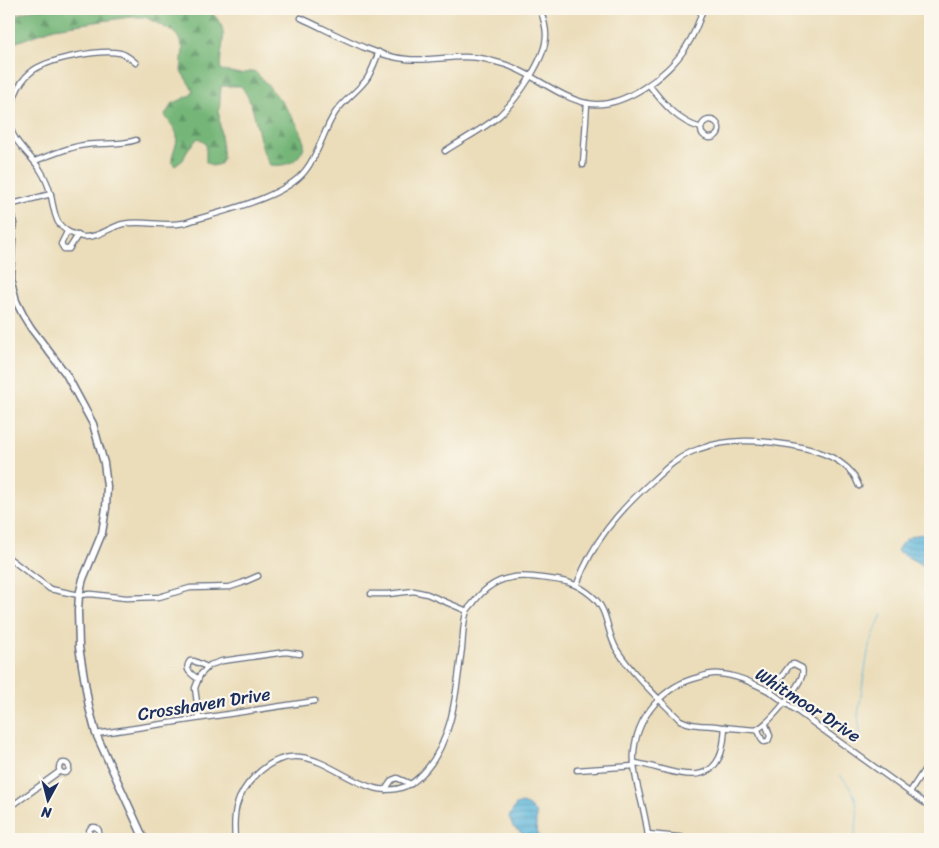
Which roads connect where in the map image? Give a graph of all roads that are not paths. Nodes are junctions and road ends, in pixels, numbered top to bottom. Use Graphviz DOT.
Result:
graph roads {
  1 [pos="540,9"];
  2 [pos="703,9"];
  3 [pos="301,18"];
  4 [pos="379,52"];
  5 [pos="136,64"];
  6 [pos="530,77"];
  7 [pos="649,85"];
  8 [pos="587,103"];
  9 [pos="9,121"];
  10 [pos="701,128"];
  11 [pos="136,140"];
  12 [pos="445,151"];
  13 [pos="36,161"];
  14 [pos="583,164"];
  15 [pos="51,194"];
  16 [pos="9,207"];
  17 [pos="67,232"];
  18 [pos="78,235"];
  19 [pos="11,293"];
  20 [pos="859,486"];
  21 [pos="9,558"];
  22 [pos="258,576"];
  23 [pos="577,584"];
  24 [pos="371,594"];
  25 [pos="79,595"];
  26 [pos="467,611"];
  27 [pos="300,654"];
  28 [pos="207,668"];
  29 [pos="198,679"];
  30 [pos="770,692"];
  31 [pos="659,698"];
  32 [pos="315,700"];
  33 [pos="785,702"];
  34 [pos="199,718"];
  35 [pos="766,725"];
  36 [pos="725,727"];
  37 [pos="758,730"];
  38 [pos="96,734"];
  39 [pos="930,761"];
  40 [pos="634,765"];
  41 [pos="577,770"];
  42 [pos="60,771"];
  43 [pos="411,784"];
  44 [pos="385,790"];
  45 [pos="910,792"];
  46 [pos="930,807"];
  47 [pos="9,808"];
  48 [pos="648,837"];
  49 [pos="144,839"];
  50 [pos="235,839"];
  51 [pos="698,839"];
  1 -- 6 [label="street"];
  2 -- 7 [label="street"];
  3 -- 4 [label="street"];
  4 -- 6 [label="street"];
  4 -- 18 [label="street"];
  5 -- 9 [label="street"];
  6 -- 8 [label="street"];
  6 -- 12 [label="street"];
  7 -- 8 [label="street"];
  7 -- 10 [label="street"];
  8 -- 14 [label="street"];
  9 -- 13 [label="street"];
  11 -- 13 [label="street"];
  13 -- 15 [label="street"];
  15 -- 16 [label="street"];
  15 -- 17 [label="street"];
  16 -- 19 [label="street"];
  17 -- 18 [label="street"];
  17 -- 18 [label="street"];
  19 -- 25 [label="street"];
  20 -- 23 [label="street"];
  21 -- 25 [label="street"];
  22 -- 25 [label="street"];
  23 -- 26 [label="street"];
  23 -- 31 [label="street"];
  24 -- 26 [label="street"];
  25 -- 38 [label="street"];
  26 -- 43 [label="street"];
  27 -- 28 [label="street"];
  28 -- 29 [label="street"];
  28 -- 29 [label="street"];
  29 -- 34 [label="street"];
  30 -- 31 [label="street, Whitmoor Drive"];
  30 -- 33 [label="street, Whitmoor Drive"];
  30 -- 33 [label="street"];
  31 -- 36 [label="street"];
  31 -- 40 [label="street, Whitmoor Drive"];
  32 -- 34 [label="street, Crosshaven Drive"];
  33 -- 35 [label="street"];
  33 -- 45 [label="street, Whitmoor Drive"];
  34 -- 38 [label="street, Crosshaven Drive"];
  35 -- 37 [label="street"];
  35 -- 37 [label="street"];
  36 -- 37 [label="street"];
  36 -- 40 [label="street"];
  38 -- 49 [label="street"];
  39 -- 45 [label="street"];
  40 -- 41 [label="street"];
  40 -- 48 [label="street, Whitmoor Drive"];
  42 -- 47 [label="street"];
  43 -- 44 [label="street"];
  43 -- 44 [label="street"];
  44 -- 50 [label="street"];
  45 -- 46 [label="street, Whitmoor Drive"];
  48 -- 51 [label="street"];
}
